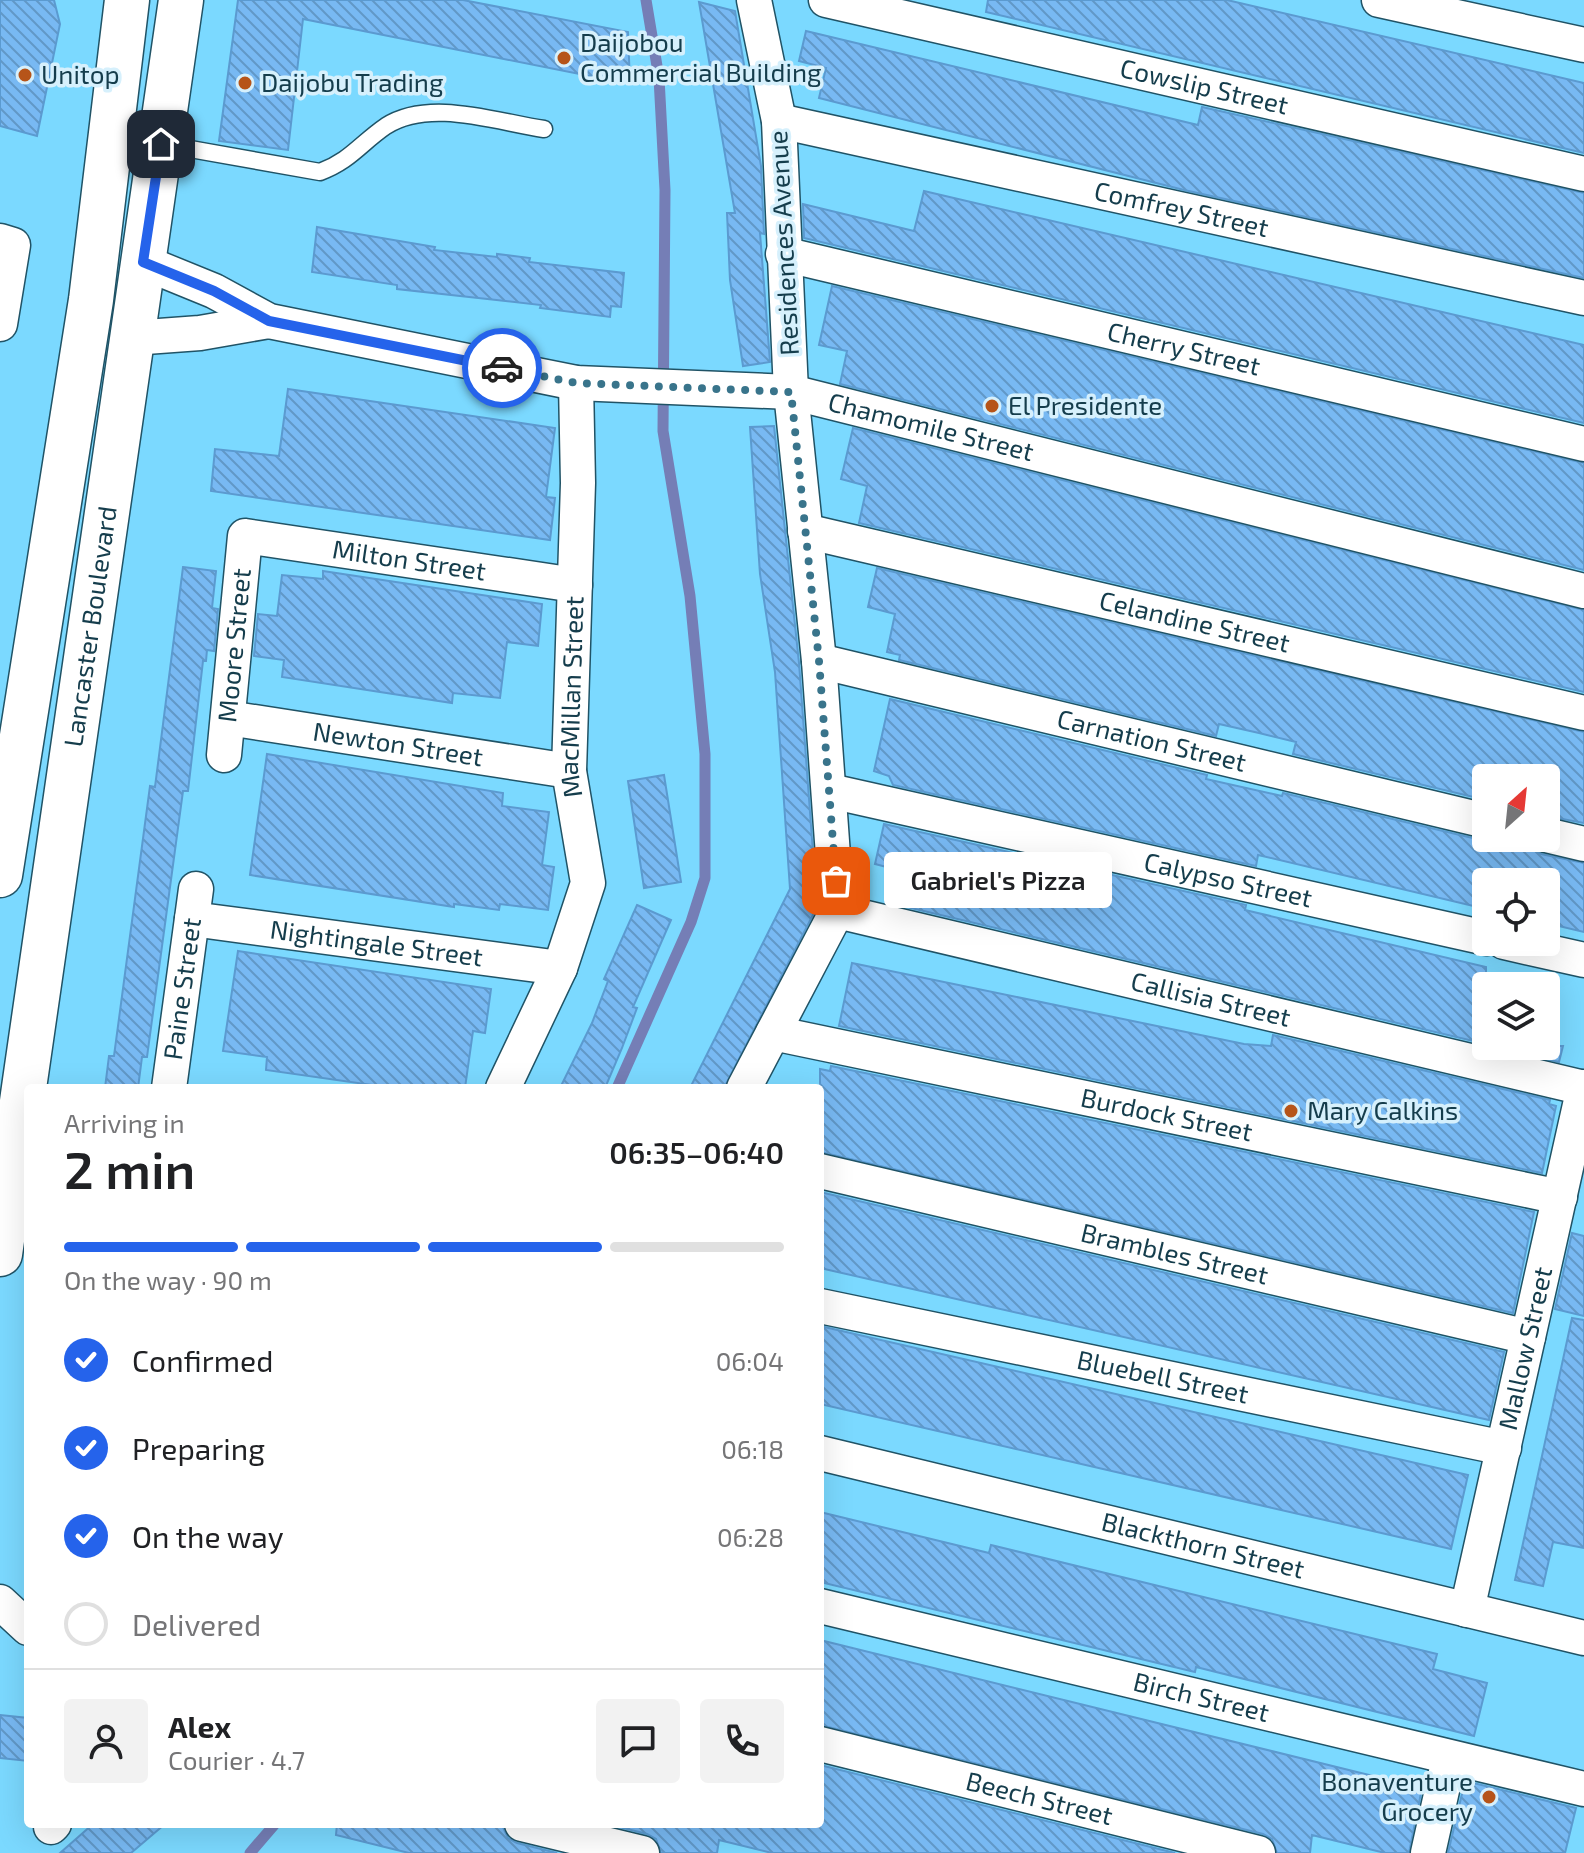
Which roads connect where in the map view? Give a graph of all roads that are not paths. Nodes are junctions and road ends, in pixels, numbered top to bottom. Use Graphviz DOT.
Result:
graph roads {
  1 [pos="127,0"];
  2 [pos="181,0"];
  3 [pos="754,0"];
  4 [pos="826,0"];
  5 [pos="1379,0"];
  6 [pos="1584,45"];
  7 [pos="779,121"];
  8 [pos="544,129"];
  9 [pos="161,144"];
  10 [pos="1584,174"];
  11 [pos="6,243"];
  12 [pos="783,254"];
  13 [pos="143,262"];
  14 [pos="1584,298"];
  15 [pos="269,321"];
  16 [pos="0,324"];
  17 [pos="132,338"];
  18 [pos="576,383"];
  19 [pos="791,392"];
  20 [pos="1584,444"];
  21 [pos="805,531"];
  22 [pos="245,536"];
  23 [pos="575,585"];
  24 [pos="1584,591"];
  25 [pos="819,661"];
  26 [pos="1584,713"];
  27 [pos="228,718"];
  28 [pos="224,755"];
  29 [pos="569,771"];
  30 [pos="830,791"];
  31 [pos="1472,818"];
  32 [pos="4,828"];
  33 [pos="1560,838"];
  34 [pos="1584,844"];
  35 [pos="0,875"];
  36 [pos="194,904"];
  37 [pos="837,911"];
  38 [pos="1472,935"];
  39 [pos="1560,955"];
  40 [pos="1584,960"];
  41 [pos="560,968"];
  42 [pos="773,1033"];
  43 [pos="24,1084"];
  44 [pos="170,1084"];
  45 [pos="505,1084"];
  46 [pos="746,1084"];
  47 [pos="24,1087"];
  48 [pos="1584,1088"];
  49 [pos="824,1172"];
  50 [pos="1560,1197"];
  51 [pos="0,1254"];
  52 [pos="824,1307"];
  53 [pos="1528,1337"];
  54 [pos="1504,1448"];
  55 [pos="824,1454"];
  56 [pos="0,1602"];
  57 [pos="824,1607"];
  58 [pos="1467,1610"];
  59 [pos="24,1627"];
  60 [pos="24,1633"];
  61 [pos="1584,1638"];
  62 [pos="0,1643"];
  63 [pos="824,1745"];
  64 [pos="1449,1759"];
  65 [pos="1584,1789"];
  66 [pos="539,1828"];
  67 [pos="642,1853"];
  68 [pos="1258,1853"];
  69 [pos="1428,1853"];
  1 -- 32 [label="main road, Lancaster Boulevard"];
  2 -- 9 [label="main road, Lancaster Boulevard"];
  3 -- 7 [label="street, Residences Avenue"];
  4 -- 10 [label="street, Cowslip Street"];
  5 -- 6 [label="street"];
  7 -- 12 [label="street, Residences Avenue"];
  7 -- 14 [label="street, Comfrey Street"];
  8 -- 9 [label="lane"];
  9 -- 13 [label="main road, Lancaster Boulevard"];
  11 -- 16 [label="street"];
  12 -- 19 [label="street, Residences Avenue"];
  12 -- 20 [label="street, Cherry Street"];
  13 -- 15 [label="street, Chamomile Street"];
  13 -- 17 [label="main road, Lancaster Boulevard"];
  15 -- 17 [label="street, Chamomile Street"];
  15 -- 18 [label="street, Chamomile Street"];
  17 -- 43 [label="main road, Lancaster Boulevard"];
  18 -- 19 [label="street, Chamomile Street"];
  18 -- 23 [label="street, MacMillan Street"];
  19 -- 21 [label="street, Residences Avenue"];
  19 -- 24 [label="street, Chamomile Street"];
  21 -- 25 [label="street, Residences Avenue"];
  21 -- 26 [label="street, Celandine Street"];
  22 -- 23 [label="street, Milton Street"];
  22 -- 27 [label="street, Moore Street"];
  23 -- 29 [label="street, MacMillan Street"];
  25 -- 30 [label="street, Residences Avenue"];
  25 -- 31 [label="street, Carnation Street"];
  27 -- 28 [label="street, Moore Street"];
  27 -- 29 [label="street, Newton Street"];
  29 -- 41 [label="street, MacMillan Street"];
  30 -- 37 [label="street, Residences Avenue"];
  30 -- 38 [label="street, Calypso Street"];
  32 -- 35 [label="main road, Lancaster Boulevard"];
  33 -- 34 [label="street"];
  36 -- 41 [label="street, Nightingale Street"];
  36 -- 44 [label="street, Paine Street"];
  37 -- 42 [label="street"];
  37 -- 48 [label="street, Callisia Street"];
  39 -- 40 [label="street"];
  41 -- 45 [label="street, MacMillan Street"];
  42 -- 46 [label="street"];
  42 -- 50 [label="street, Burdock Street"];
  47 -- 51 [label="main road, Lancaster Boulevard"];
  48 -- 50 [label="street, Mallow Street"];
  49 -- 53 [label="street, Brambles Street"];
  50 -- 53 [label="street, Mallow Street"];
  52 -- 54 [label="street, Bluebell Street"];
  53 -- 54 [label="street, Mallow Street"];
  54 -- 58 [label="street, Mallow Street"];
  55 -- 58 [label="street, Blackthorn Street"];
  56 -- 59 [label="street"];
  57 -- 64 [label="street, Birch Street"];
  58 -- 61 [label="street, Blackthorn Street"];
  60 -- 62 [label="street"];
  63 -- 68 [label="street, Beech Street"];
  64 -- 65 [label="street, Birch Street"];
  64 -- 69 [label="street"];
  66 -- 67 [label="street"];
}
